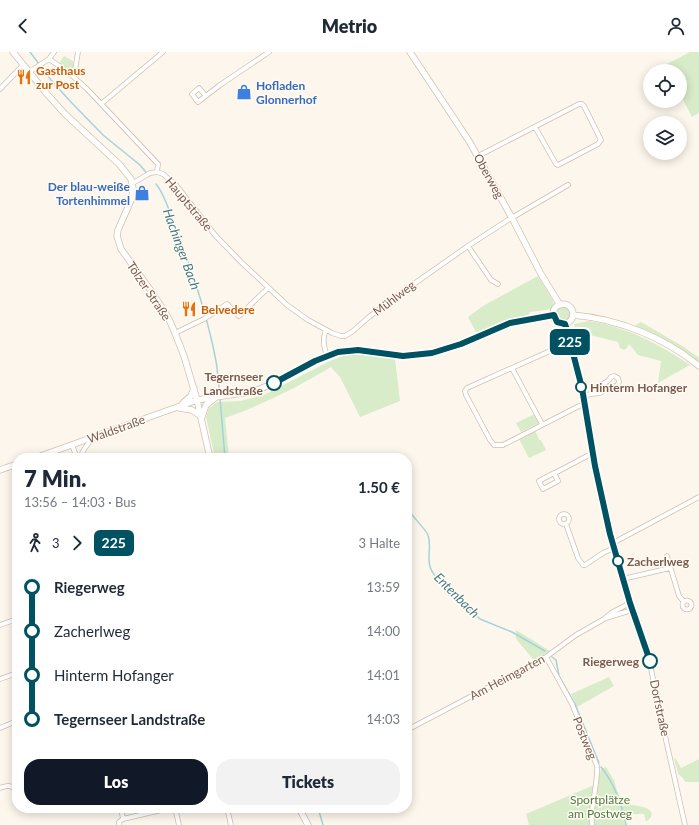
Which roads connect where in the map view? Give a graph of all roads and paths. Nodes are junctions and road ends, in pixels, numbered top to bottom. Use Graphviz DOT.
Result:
graph roads {
  1 [pos="13,52"];
  2 [pos="54,52"];
  3 [pos="78,52"];
  4 [pos="162,52"];
  5 [pos="269,52"];
  6 [pos="410,52"];
  7 [pos="49,60"];
  8 [pos="24,65"];
  9 [pos="29,72"];
  10 [pos="74,77"];
  11 [pos="0,89"];
  12 [pos="205,96"];
  13 [pos="101,104"];
  14 [pos="535,127"];
  15 [pos="478,156"];
  16 [pos="157,172"];
  17 [pos="133,183"];
  18 [pos="568,185"];
  19 [pos="512,218"];
  20 [pos="468,246"];
  21 [pos="498,284"];
  22 [pos="268,288"];
  23 [pos="560,305"];
  24 [pos="554,315"];
  25 [pos="573,315"];
  26 [pos="565,324"];
  27 [pos="318,326"];
  28 [pos="326,330"];
  29 [pos="175,334"];
  30 [pos="570,342"];
  31 [pos="327,356"];
  32 [pos="699,366"];
  33 [pos="512,368"];
  34 [pos="194,388"];
  35 [pos="591,394"];
  36 [pos="218,396"];
  37 [pos="583,396"];
  38 [pos="198,400"];
  39 [pos="585,403"];
  40 [pos="174,408"];
  41 [pos="202,417"];
  42 [pos="542,424"];
  43 [pos="100,435"];
  44 [pos="72,445"];
  45 [pos="49,453"];
  46 [pos="74,453"];
  47 [pos="81,453"];
  48 [pos="209,453"];
  49 [pos="593,454"];
  50 [pos="12,466"];
  51 [pos="0,470"];
  52 [pos="554,473"];
  53 [pos="699,497"];
  54 [pos="566,524"];
  55 [pos="614,546"];
  56 [pos="667,556"];
  57 [pos="670,568"];
  58 [pos="623,579"];
  59 [pos="684,602"];
  60 [pos="630,603"];
  61 [pos="632,610"];
  62 [pos="604,619"];
  63 [pos="12,621"];
  64 [pos="0,625"];
  65 [pos="546,657"];
  66 [pos="12,675"];
  67 [pos="0,679"];
  68 [pos="12,723"];
  69 [pos="412,727"];
  70 [pos="0,728"];
  71 [pos="12,787"];
  72 [pos="0,788"];
  73 [pos="122,813"];
  74 [pos="151,813"];
  75 [pos="176,813"];
  76 [pos="228,813"];
  77 [pos="302,813"];
  78 [pos="123,819"];
  79 [pos="119,825"];
  80 [pos="179,825"];
  81 [pos="231,825"];
  82 [pos="308,825"];
  83 [pos="592,825"];
  84 [pos="685,825"];
  1 -- 8 [label="main road"];
  2 -- 7 [label="street"];
  3 -- 10 [label="street"];
  4 -- 13 [label="street"];
  5 -- 12 [label="street"];
  6 -- 15 [label="main road, Oberweg"];
  7 -- 9 [label="street"];
  7 -- 10 [label="street"];
  8 -- 9 [label="main road"];
  8 -- 11 [label="street"];
  9 -- 17 [label="main road"];
  10 -- 13 [label="street"];
  13 -- 16 [label="street"];
  14 -- 14 [label="street"];
  14 -- 15 [label="street"];
  15 -- 19 [label="main road, Oberweg"];
  16 -- 17 [label="street, Hauptstraße"];
  16 -- 22 [label="street, Hauptstraße"];
  17 -- 29 [label="main road, Tölzer Straße"];
  18 -- 19 [label="street, Mühlweg"];
  19 -- 20 [label="street, Mühlweg"];
  19 -- 23 [label="main road, Oberweg"];
  20 -- 21 [label="street"];
  20 -- 28 [label="street, Mühlweg"];
  22 -- 27 [label="street, Hauptstraße"];
  22 -- 29 [label="street"];
  23 -- 24 [label="main road"];
  23 -- 25 [label="main road"];
  24 -- 26 [label="main road"];
  24 -- 31 [label="main road"];
  25 -- 26 [label="main road"];
  25 -- 32 [label="main road"];
  26 -- 30 [label="street, Dorfstraße"];
  27 -- 28 [label="street, Mühlweg"];
  28 -- 31 [label="street"];
  29 -- 34 [label="main road, Tölzer Straße"];
  30 -- 33 [label="street"];
  30 -- 37 [label="street, Dorfstraße"];
  31 -- 36 [label="main road"];
  33 -- 42 [label="street"];
  33 -- 42 [label="street"];
  34 -- 38 [label="main road, Tölzer Straße"];
  34 -- 40 [label="main road"];
  35 -- 35 [label="street"];
  35 -- 37 [label="street"];
  36 -- 38 [label="main road"];
  36 -- 41 [label="main road"];
  37 -- 39 [label="street, Dorfstraße"];
  38 -- 40 [label="main road, Waldstraße"];
  38 -- 41 [label="main road, Tölzer Straße"];
  39 -- 42 [label="street"];
  39 -- 49 [label="street, Dorfstraße"];
  40 -- 41 [label="main road"];
  40 -- 43 [label="main road, Waldstraße"];
  41 -- 48 [label="main road, Tölzer Straße"];
  43 -- 44 [label="main road, Waldstraße"];
  43 -- 47 [label="street"];
  44 -- 45 [label="main road, Waldstraße"];
  44 -- 46 [label="street"];
  49 -- 52 [label="street"];
  49 -- 55 [label="street, Dorfstraße"];
  50 -- 51 [label="main road"];
  52 -- 52 [label="street"];
  53 -- 55 [label="street"];
  54 -- 55 [label="street"];
  55 -- 58 [label="street, Dorfstraße"];
  56 -- 57 [label="street"];
  57 -- 58 [label="street"];
  57 -- 59 [label="street"];
  58 -- 60 [label="street, Dorfstraße"];
  60 -- 61 [label="street, Dorfstraße"];
  60 -- 62 [label="street, Am Heimgarten"];
  61 -- 62 [label="street, Am Heimgarten"];
  61 -- 84 [label="street, Dorfstraße"];
  62 -- 65 [label="street, Am Heimgarten"];
  63 -- 64 [label="street"];
  65 -- 69 [label="street, Am Heimgarten"];
  65 -- 83 [label="street, Postweg"];
  66 -- 67 [label="street"];
  68 -- 70 [label="street"];
  71 -- 72 [label="street"];
  73 -- 78 [label="street"];
  74 -- 78 [label="street"];
  75 -- 80 [label="street"];
  76 -- 81 [label="street"];
  77 -- 82 [label="main road"];
  78 -- 79 [label="street"];
}
